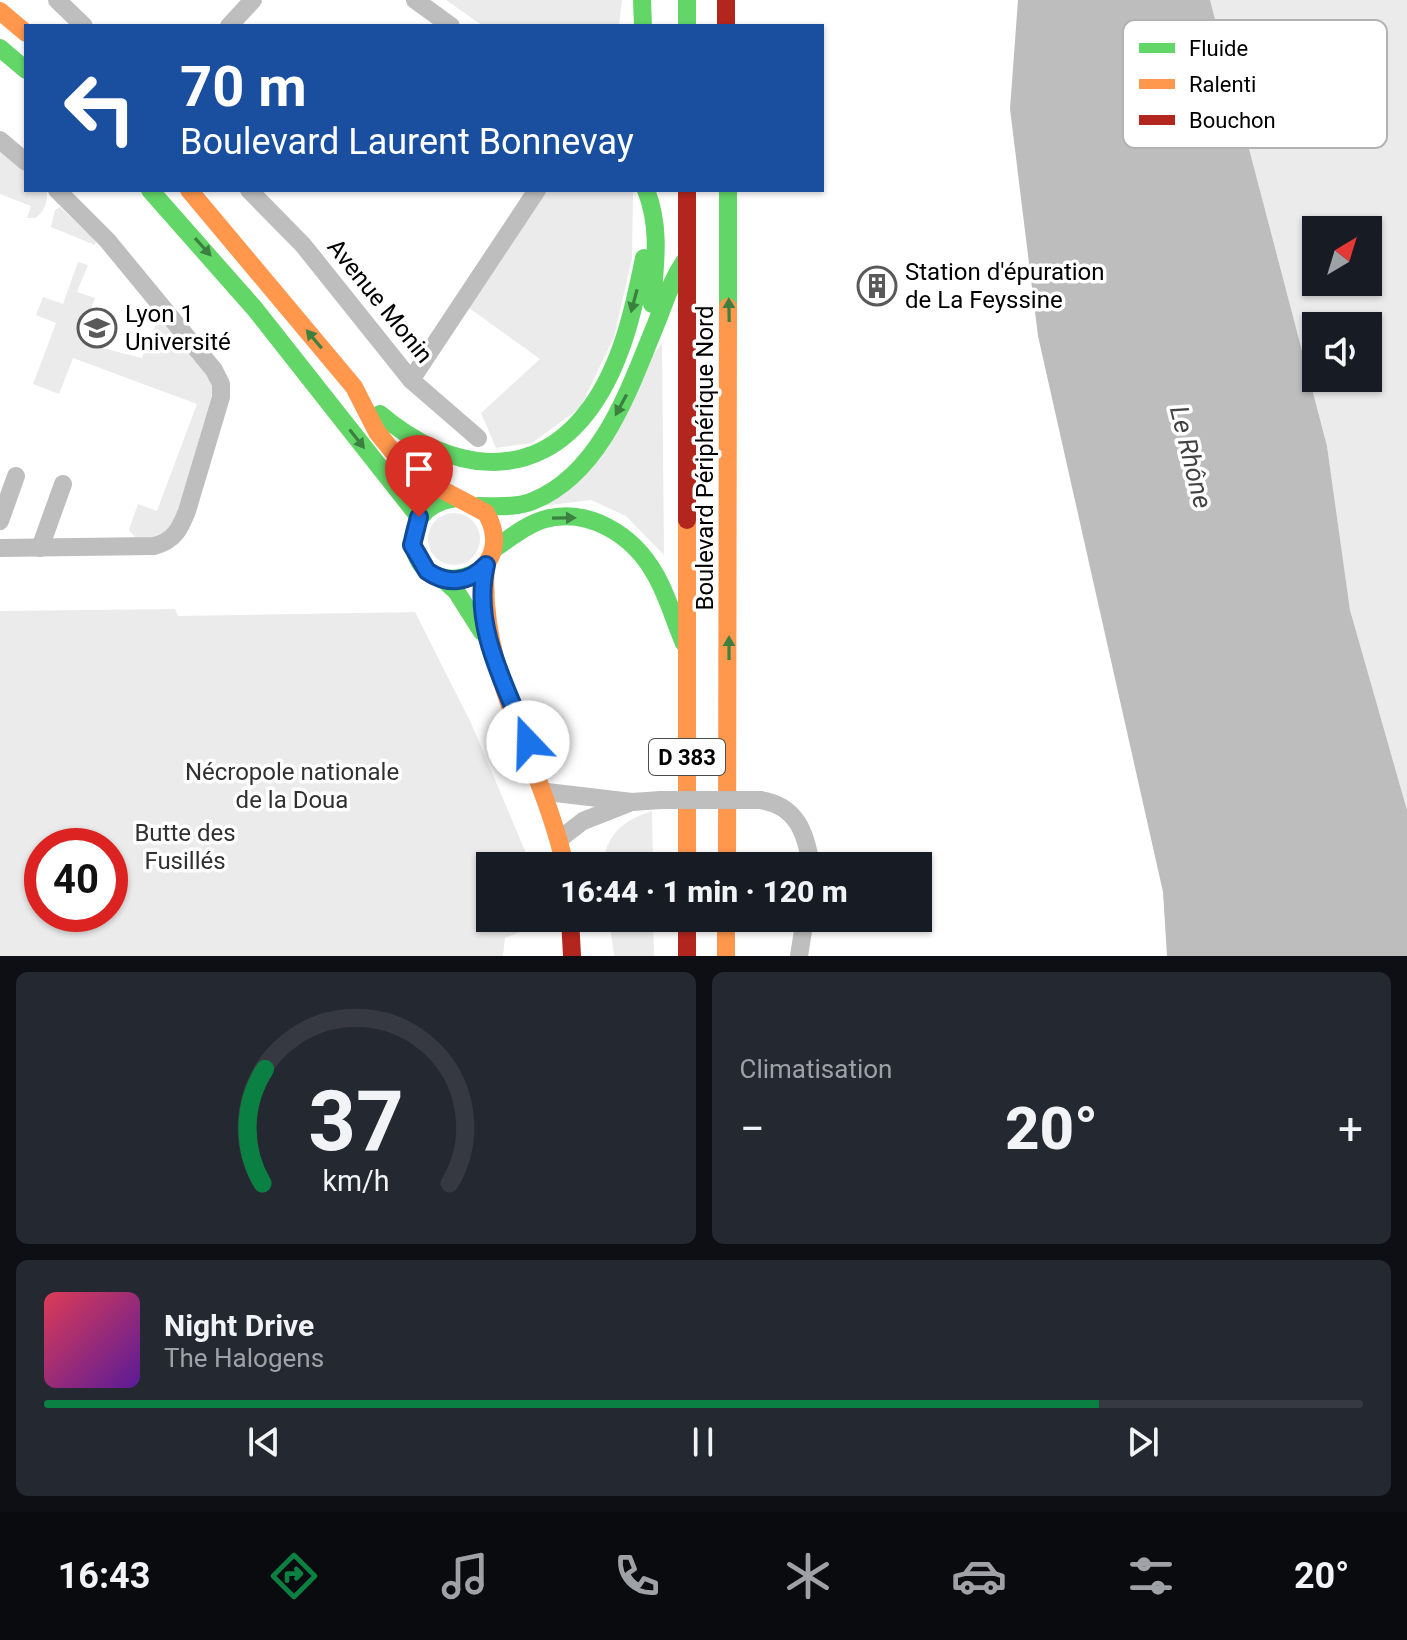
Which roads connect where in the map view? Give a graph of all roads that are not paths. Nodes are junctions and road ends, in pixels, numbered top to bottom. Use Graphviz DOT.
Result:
graph roads {
  1 [pos="57,0"];
  2 [pos="253,0"];
  3 [pos="415,0"];
  4 [pos="687,0"];
  5 [pos="726,0"];
  6 [pos="0,11"];
  7 [pos="82,24"];
  8 [pos="231,24"];
  9 [pos="448,24"];
  10 [pos="687,24"];
  11 [pos="726,24"];
  12 [pos="24,31"];
  13 [pos="0,48"];
  14 [pos="24,68"];
  15 [pos="0,140"];
  16 [pos="24,160"];
  17 [pos="59,192"];
  18 [pos="152,192"];
  19 [pos="191,192"];
  20 [pos="251,192"];
  21 [pos="536,192"];
  22 [pos="687,192"];
  23 [pos="728,192"];
  24 [pos="646,193"];
  25 [pos="687,258"];
  26 [pos="643,352"];
  27 [pos="411,380"];
  28 [pos="354,387"];
  29 [pos="478,438"];
  30 [pos="16,476"];
  31 [pos="63,484"];
  32 [pos="457,498"];
  33 [pos="478,506"];
  34 [pos="419,517"];
  35 [pos="0,521"];
  36 [pos="0,548"];
  37 [pos="40,548"];
  38 [pos="490,557"];
  39 [pos="444,580"];
  40 [pos="488,641"];
  41 [pos="687,649"];
  42 [pos="547,792"];
  43 [pos="632,802"];
  44 [pos="561,838"];
  45 [pos="563,852"];
  46 [pos="687,852"];
  47 [pos="727,852"];
  48 [pos="808,852"];
  49 [pos="571,932"];
  50 [pos="687,932"];
  51 [pos="726,932"];
  52 [pos="803,932"];
  53 [pos="572,956"];
  54 [pos="687,956"];
  55 [pos="726,956"];
  56 [pos="799,956"];
  1 -- 7 [label="street"];
  2 -- 8 [label="street"];
  3 -- 9 [label="street"];
  4 -- 10 [label="main road"];
  5 -- 11 [label="main road"];
  6 -- 12 [label="main road"];
  13 -- 14 [label="main road"];
  15 -- 16 [label="street"];
  17 -- 37 [label="street"];
  18 -- 34 [label="main road, one-way"];
  28 -- 19 [label="main road, one-way"];
  20 -- 27 [label="street, Avenue Monin"];
  21 -- 27 [label="street"];
  22 -- 25 [label="main road, Boulevard Périphérique Nord"];
  47 -- 23 [label="main road, Boulevard Périphérique Nord / D 383, one-way"];
  24 -- 26 [label="main road"];
  24 -- 28 [label="main road, one-way"];
  25 -- 26 [label="main road"];
  25 -- 41 [label="main road, Boulevard Périphérique Nord"];
  26 -- 33 [label="main road, one-way"];
  27 -- 29 [label="street, Avenue Monin"];
  28 -- 32 [label="main road"];
  30 -- 35 [label="street"];
  31 -- 37 [label="street"];
  32 -- 33 [label="main road"];
  32 -- 34 [label="main road"];
  33 -- 38 [label="main road"];
  34 -- 39 [label="main road"];
  36 -- 37 [label="street"];
  38 -- 39 [label="main road"];
  38 -- 40 [label="main road"];
  38 -- 41 [label="main road, one-way"];
  39 -- 40 [label="main road"];
  40 -- 42 [label="main road"];
  41 -- 46 [label="main road, D 383"];
  42 -- 43 [label="street"];
  42 -- 44 [label="main road"];
  43 -- 44 [label="street"];
  43 -- 48 [label="street, bridge"];
  44 -- 45 [label="main road"];
  49 -- 53 [label="main road"];
  50 -- 54 [label="main road"];
  51 -- 55 [label="main road"];
  52 -- 56 [label="street"];
}
